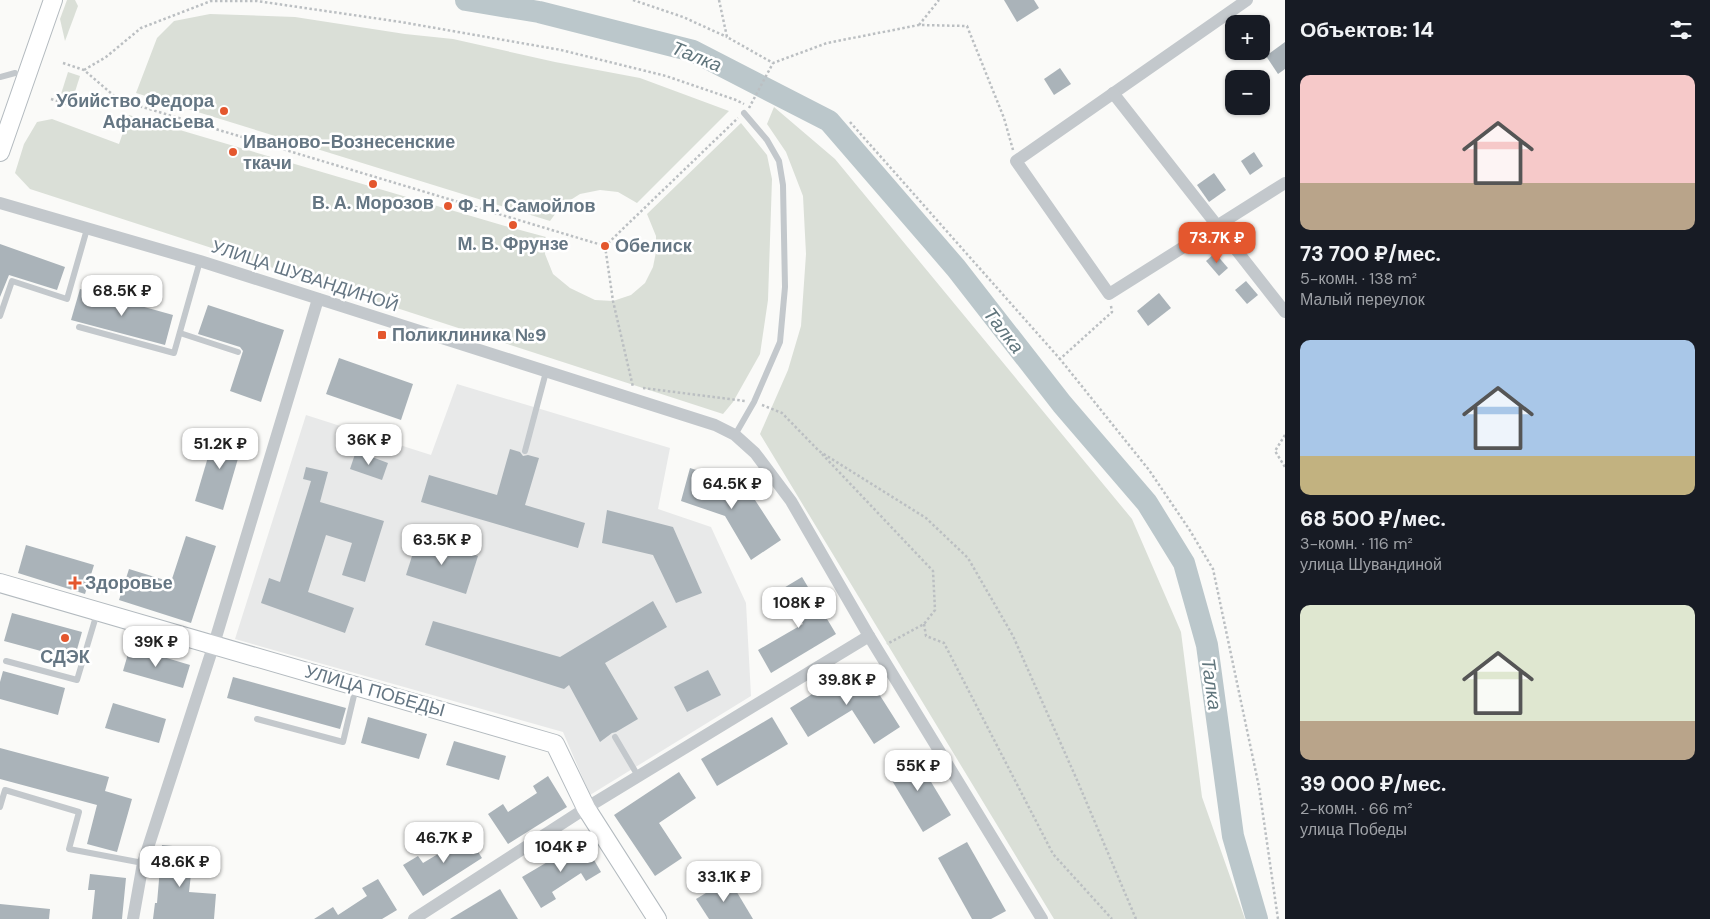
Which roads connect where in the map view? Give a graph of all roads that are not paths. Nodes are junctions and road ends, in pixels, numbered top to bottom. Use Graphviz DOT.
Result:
graph roads {
  1 [pos="41,0"];
  2 [pos="53,0"];
  3 [pos="1247,0"];
  4 [pos="8,75"];
  5 [pos="1113,93"];
  6 [pos="744,113"];
  7 [pos="0,118"];
  8 [pos="0,152"];
  9 [pos="1285,183"];
  10 [pos="0,203"];
  11 [pos="1216,226"];
  12 [pos="87,229"];
  13 [pos="200,261"];
  14 [pos="318,299"];
  15 [pos="1285,312"];
  16 [pos="0,316"];
  17 [pos="79,327"];
  18 [pos="180,333"];
  19 [pos="238,352"];
  20 [pos="546,372"];
  21 [pos="735,436"];
  22 [pos="525,451"];
  23 [pos="0,583"];
  24 [pos="97,611"];
  25 [pos="869,636"];
  26 [pos="214,644"];
  27 [pos="6,661"];
  28 [pos="356,686"];
  29 [pos="257,719"];
  30 [pos="615,737"];
  31 [pos="638,776"];
  32 [pos="0,807"];
  33 [pos="586,808"];
  34 [pos="142,863"];
  35 [pos="133,919"];
  36 [pos="414,919"];
  37 [pos="657,919"];
  38 [pos="1042,919"];
  1 -- 4 [label="street"];
  2 -- 8 [label="street"];
  3 -- 5 [label="street"];
  4 -- 7 [label="street"];
  5 -- 11 [label="street"];
  5 -- 11 [label="street"];
  6 -- 21 [label="lane"];
  9 -- 11 [label="street"];
  10 -- 12 [label="street, УЛИЦА ШУВАНДИНОЙ"];
  11 -- 15 [label="street"];
  12 -- 13 [label="street, УЛИЦА ШУВАНДИНОЙ"];
  12 -- 16 [label="lane"];
  13 -- 14 [label="street, УЛИЦА ШУВАНДИНОЙ"];
  13 -- 18 [label="lane"];
  14 -- 20 [label="street, УЛИЦА ШУВАНДИНОЙ"];
  14 -- 26 [label="street"];
  17 -- 18 [label="lane"];
  18 -- 19 [label="lane"];
  20 -- 21 [label="street, УЛИЦА ШУВАНДИНОЙ"];
  20 -- 22 [label="lane"];
  21 -- 25 [label="street, УЛИЦА ШУВАНДИНОЙ"];
  23 -- 24 [label="street, УЛИЦА ПОБЕДЫ"];
  24 -- 26 [label="street, УЛИЦА ПОБЕДЫ"];
  24 -- 27 [label="lane"];
  25 -- 31 [label="street"];
  25 -- 38 [label="street, УЛИЦА ШУВАНДИНОЙ"];
  26 -- 28 [label="street, УЛИЦА ПОБЕДЫ"];
  26 -- 34 [label="street"];
  28 -- 29 [label="lane"];
  28 -- 33 [label="street, УЛИЦА ПОБЕДЫ"];
  30 -- 31 [label="lane"];
  31 -- 33 [label="street"];
  32 -- 34 [label="lane"];
  33 -- 36 [label="street"];
  33 -- 37 [label="street, УЛИЦА ПОБЕДЫ"];
  34 -- 35 [label="street"];
}
